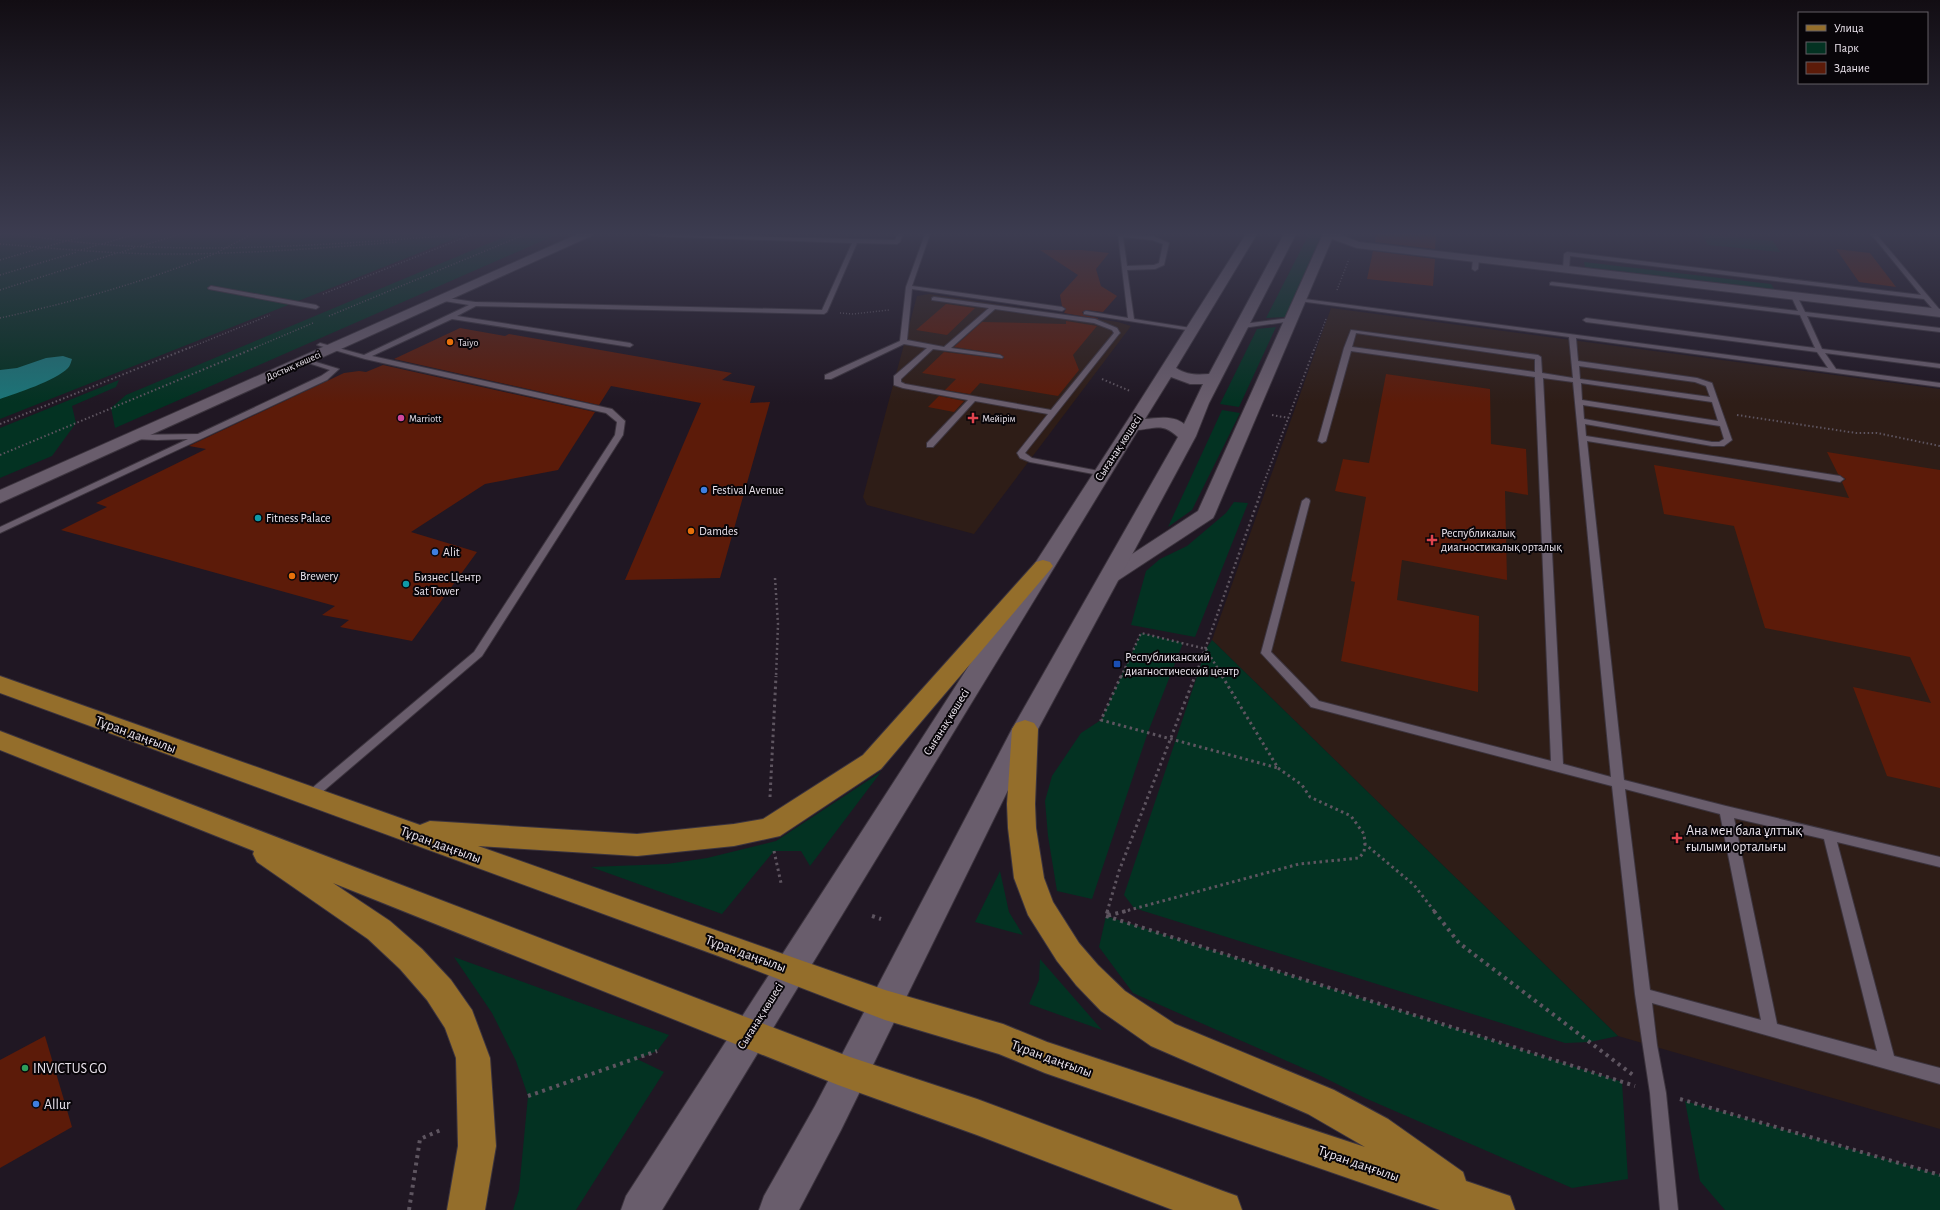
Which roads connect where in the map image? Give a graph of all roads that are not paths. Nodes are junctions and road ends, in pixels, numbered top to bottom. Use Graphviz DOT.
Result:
graph roads {
  1 [pos="225,290"];
  2 [pos="448,290"];
  3 [pos="459,290"];
  4 [pos="833,290"];
  5 [pos="909,290"];
  6 [pos="933,290"];
  7 [pos="1128,290"];
  8 [pos="1216,290"];
  9 [pos="1261,290"];
  10 [pos="1303,290"];
  11 [pos="1606,290"];
  12 [pos="1747,290"];
  13 [pos="1871,290"];
  14 [pos="1921,290"];
  15 [pos="1794,296"];
  16 [pos="1926,297"];
  17 [pos="440,299"];
  18 [pos="934,299"];
  19 [pos="1299,299"];
  20 [pos="474,304"];
  21 [pos="316,307"];
  22 [pos="994,307"];
  23 [pos="1940,313"];
  24 [pos="1801,314"];
  25 [pos="451,317"];
  26 [pos="1131,319"];
  27 [pos="1290,320"];
  28 [pos="1586,320"];
  29 [pos="1243,326"];
  30 [pos="1191,330"];
  31 [pos="1940,330"];
  32 [pos="1572,335"];
  33 [pos="903,342"];
  34 [pos="630,345"];
  35 [pos="326,346"];
  36 [pos="932,347"];
  37 [pos="1347,348"];
  38 [pos="946,349"];
  39 [pos="1820,351"];
  40 [pos="365,357"];
  41 [pos="1000,357"];
  42 [pos="304,360"];
  43 [pos="1575,363"];
  44 [pos="1940,366"];
  45 [pos="1167,368"];
  46 [pos="1833,370"];
  47 [pos="1539,376"];
  48 [pos="828,377"];
  49 [pos="1216,377"];
  50 [pos="1577,381"];
  51 [pos="1940,385"];
  52 [pos="973,399"];
  53 [pos="1715,400"];
  54 [pos="1579,402"];
  55 [pos="1053,413"];
  56 [pos="1581,421"];
  57 [pos="1134,424"];
  58 [pos="1722,424"];
  59 [pos="202,436"];
  60 [pos="1187,436"];
  61 [pos="133,437"];
  62 [pos="1583,438"];
  63 [pos="1322,441"];
  64 [pos="930,445"];
  65 [pos="1101,474"];
  66 [pos="1840,479"];
  67 [pos="0,486"];
  68 [pos="0,497"];
  69 [pos="1306,501"];
  70 [pos="0,530"];
  71 [pos="1043,566"];
  72 [pos="1110,577"];
  73 [pos="0,684"];
  74 [pos="1025,729"];
  75 [pos="0,740"];
  76 [pos="1557,766"];
  77 [pos="1618,783"];
  78 [pos="309,797"];
  79 [pos="1726,811"];
  80 [pos="403,830"];
  81 [pos="234,832"];
  82 [pos="1829,835"];
  83 [pos="1940,862"];
  84 [pos="789,970"];
  85 [pos="1642,994"];
  86 [pos="885,1005"];
  87 [pos="1771,1030"];
  88 [pos="751,1033"];
  89 [pos="1887,1062"];
  90 [pos="850,1073"];
  91 [pos="1940,1076"];
  92 [pos="1488,1207"];
  93 [pos="466,1210"];
  94 [pos="640,1210"];
  95 [pos="778,1210"];
  96 [pos="1223,1210"];
  97 [pos="1670,1210"];
  1 -- 21 [label="lane"];
  2 -- 35 [label="main road, Достық көшесі"];
  3 -- 17 [label="main road, Достық көшесі"];
  4 -- 20 [label="lane"];
  5 -- 33 [label="lane"];
  6 -- 26 [label="lane"];
  7 -- 26 [label="lane"];
  8 -- 30 [label="main road, Сығанақ көшесі"];
  9 -- 29 [label="main road"];
  10 -- 19 [label="street"];
  11 -- 24 [label="lane"];
  12 -- 15 [label="street"];
  13 -- 16 [label="lane"];
  14 -- 16 [label="lane"];
  15 -- 23 [label="street"];
  15 -- 24 [label="lane"];
  16 -- 23 [label="lane"];
  17 -- 20 [label="lane"];
  17 -- 35 [label="main road, Достық көшесі"];
  18 -- 22 [label="lane"];
  19 -- 27 [label="street"];
  19 -- 32 [label="lane"];
  20 -- 25 [label="lane"];
  22 -- 38 [label="lane"];
  22 -- 55 [label="lane"];
  24 -- 31 [label="lane"];
  24 -- 39 [label="lane"];
  25 -- 34 [label="lane"];
  25 -- 40 [label="lane"];
  26 -- 30 [label="lane"];
  27 -- 29 [label="lane"];
  27 -- 72 [label="street"];
  28 -- 39 [label="lane"];
  29 -- 49 [label="main road"];
  30 -- 45 [label="main road, Сығанақ көшесі"];
  32 -- 43 [label="lane"];
  32 -- 46 [label="lane"];
  33 -- 36 [label="lane"];
  33 -- 48 [label="lane"];
  35 -- 40 [label="lane"];
  35 -- 42 [label="main road, Достық көшесі"];
  35 -- 67 [label="main road, Достық көшесі"];
  36 -- 38 [label="lane"];
  36 -- 52 [label="lane"];
  37 -- 47 [label="lane"];
  37 -- 47 [label="lane"];
  37 -- 63 [label="lane"];
  38 -- 41 [label="lane"];
  39 -- 44 [label="lane"];
  39 -- 46 [label="lane"];
  40 -- 78 [label="lane"];
  42 -- 59 [label="lane"];
  42 -- 61 [label="main road, Достық көшесі"];
  43 -- 50 [label="lane"];
  43 -- 53 [label="lane"];
  45 -- 49 [label="main road"];
  45 -- 57 [label="main road, Сығанақ көшесі"];
  46 -- 51 [label="lane"];
  47 -- 50 [label="lane"];
  47 -- 76 [label="lane"];
  49 -- 60 [label="main road"];
  50 -- 53 [label="lane"];
  50 -- 54 [label="lane"];
  52 -- 55 [label="lane"];
  52 -- 64 [label="lane"];
  53 -- 58 [label="lane"];
  54 -- 56 [label="lane"];
  54 -- 58 [label="lane"];
  55 -- 65 [label="lane"];
  56 -- 58 [label="lane"];
  56 -- 62 [label="lane"];
  57 -- 60 [label="main road"];
  57 -- 65 [label="main road, Сығанақ көшесі"];
  59 -- 61 [label="lane"];
  59 -- 70 [label="lane"];
  60 -- 72 [label="main road"];
  61 -- 68 [label="main road, Достық көшесі"];
  62 -- 66 [label="lane"];
  62 -- 77 [label="lane"];
  65 -- 71 [label="main road, Сығанақ көшесі"];
  69 -- 76 [label="lane"];
  71 -- 80 [label="main road"];
  71 -- 84 [label="main road, Сығанақ көшесі"];
  72 -- 74 [label="main road"];
  73 -- 78 [label="main road, Тұран даңғылы"];
  74 -- 86 [label="main road"];
  74 -- 92 [label="main road"];
  75 -- 81 [label="main road"];
  76 -- 77 [label="lane"];
  77 -- 79 [label="lane"];
  77 -- 85 [label="lane"];
  78 -- 80 [label="main road, Тұран даңғылы"];
  79 -- 82 [label="lane"];
  79 -- 87 [label="lane"];
  80 -- 84 [label="main road, Тұран даңғылы"];
  81 -- 88 [label="main road"];
  81 -- 93 [label="main road"];
  82 -- 83 [label="lane"];
  82 -- 89 [label="lane"];
  84 -- 86 [label="main road, Тұран даңғылы"];
  84 -- 88 [label="main road, Сығанақ көшесі"];
  85 -- 87 [label="lane"];
  85 -- 97 [label="lane"];
  86 -- 90 [label="main road"];
  86 -- 92 [label="main road, Тұран даңғылы"];
  87 -- 89 [label="lane"];
  88 -- 90 [label="main road"];
  88 -- 94 [label="main road, Сығанақ көшесі"];
  89 -- 91 [label="lane"];
  90 -- 95 [label="main road"];
  90 -- 96 [label="main road"];
}
